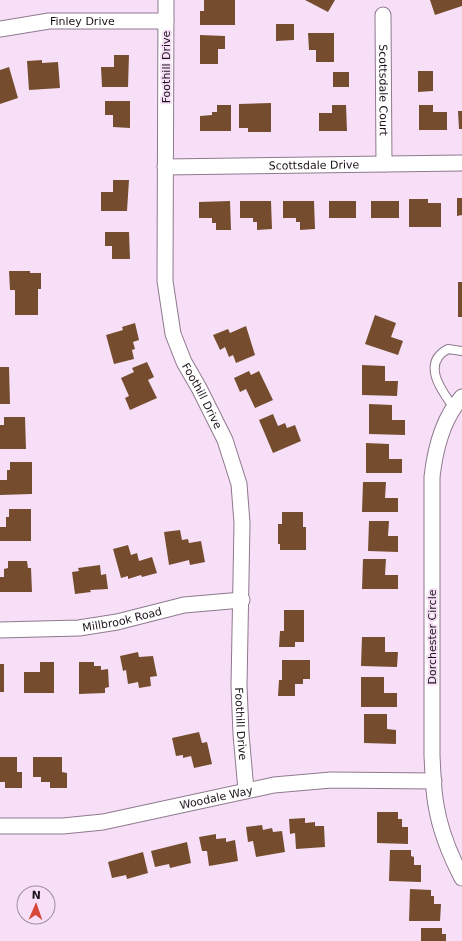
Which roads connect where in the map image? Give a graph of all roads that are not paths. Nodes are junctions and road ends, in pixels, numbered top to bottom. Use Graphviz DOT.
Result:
graph roads {
  1 [pos="166,0"];
  2 [pos="384,15"];
  3 [pos="166,21"];
  4 [pos="0,28"];
  5 [pos="462,163"];
  6 [pos="384,164"];
  7 [pos="166,167"];
  8 [pos="462,351"];
  9 [pos="458,403"];
  10 [pos="242,600"];
  11 [pos="0,630"];
  12 [pos="434,781"];
  13 [pos="246,790"];
  14 [pos="0,826"];
  15 [pos="462,878"];
  1 -- 3 [label="street, Foothill Drive"];
  2 -- 6 [label="street, Scottsdale Court"];
  3 -- 4 [label="street, Finley Drive"];
  3 -- 7 [label="street, Foothill Drive"];
  5 -- 6 [label="street, Scottsdale Drive"];
  6 -- 7 [label="street, Scottsdale Drive"];
  7 -- 10 [label="street, Foothill Drive"];
  8 -- 9 [label="lane"];
  9 -- 12 [label="street, Dorchester Circle"];
  10 -- 11 [label="street, Millbrook Road"];
  10 -- 13 [label="street, Foothill Drive"];
  12 -- 13 [label="street, Woodale Way"];
  12 -- 15 [label="street, Dorchester Circle"];
  13 -- 14 [label="street, Woodale Way"];
}
